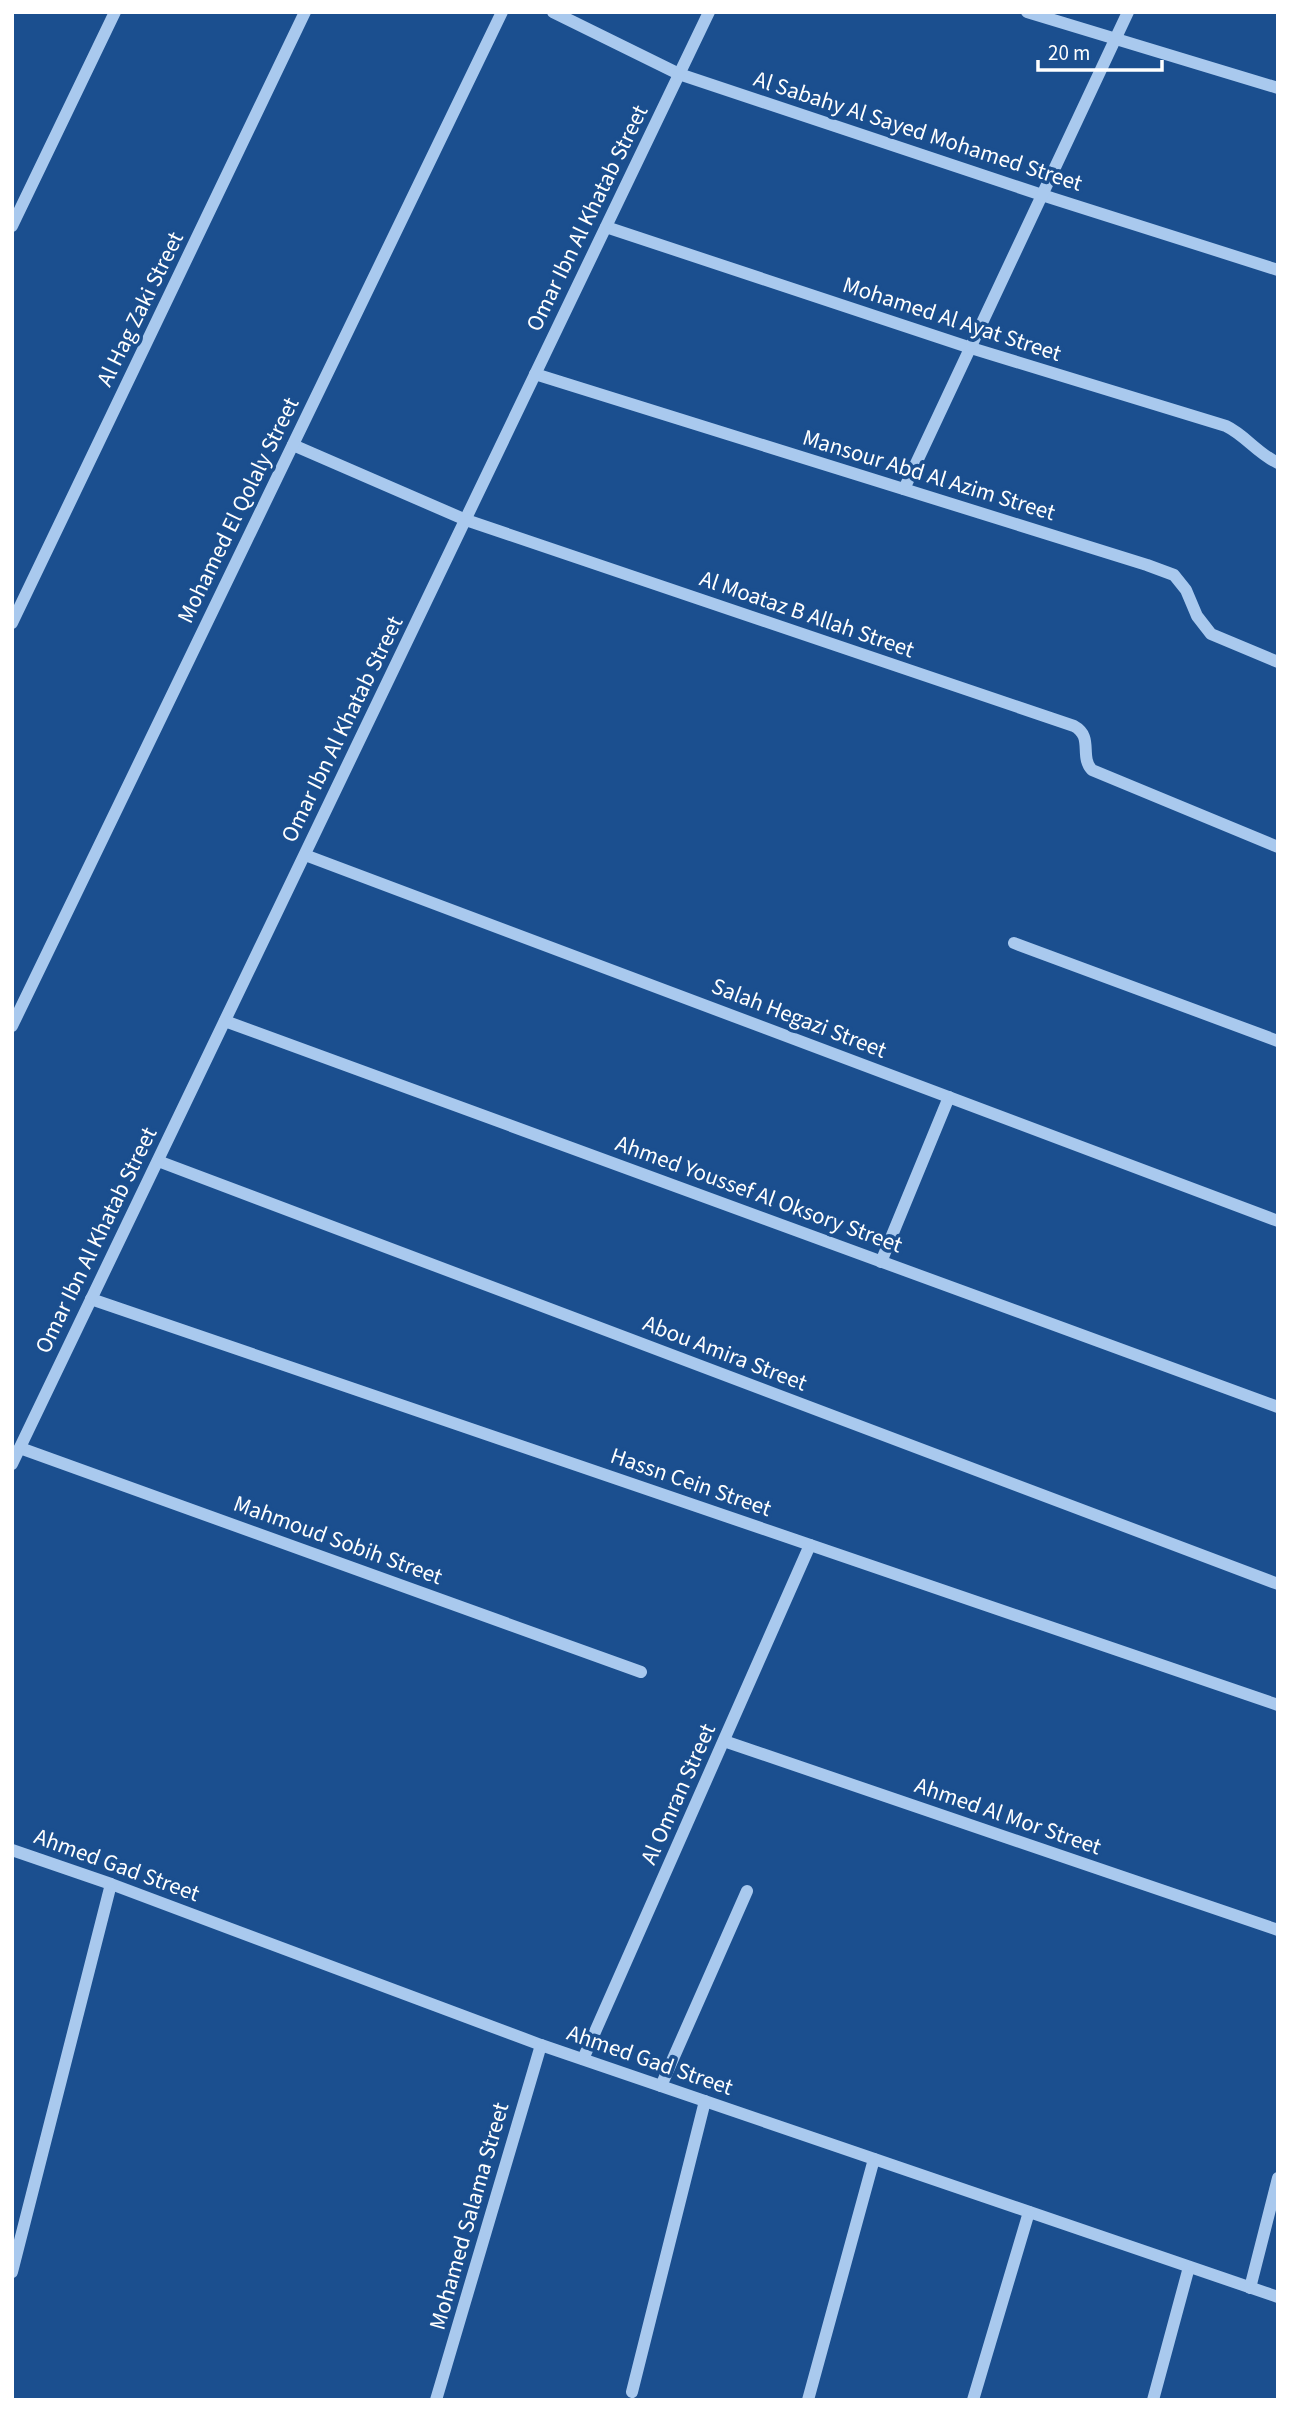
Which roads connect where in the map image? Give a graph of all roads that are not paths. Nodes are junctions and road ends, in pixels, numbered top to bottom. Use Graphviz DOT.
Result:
graph roads {
  1 [pos="115,12"];
  2 [pos="305,12"];
  3 [pos="502,12"];
  4 [pos="553,12"];
  5 [pos="709,12"];
  6 [pos="1027,12"];
  7 [pos="1128,12"];
  8 [pos="1115,39"];
  9 [pos="679,74"];
  10 [pos="1278,88"];
  11 [pos="1042,195"];
  12 [pos="12,226"];
  13 [pos="606,227"];
  14 [pos="1278,270"];
  15 [pos="971,348"];
  16 [pos="535,374"];
  17 [pos="293,445"];
  18 [pos="1278,463"];
  19 [pos="904,489"];
  20 [pos="466,520"];
  21 [pos="12,623"];
  22 [pos="1278,662"];
  23 [pos="1278,847"];
  24 [pos="305,855"];
  25 [pos="1014,943"];
  26 [pos="225,1021"];
  27 [pos="12,1026"];
  28 [pos="1278,1041"];
  29 [pos="950,1097"];
  30 [pos="158,1161"];
  31 [pos="1278,1221"];
  32 [pos="881,1262"];
  33 [pos="91,1299"];
  34 [pos="1278,1407"];
  35 [pos="20,1448"];
  36 [pos="12,1464"];
  37 [pos="810,1545"];
  38 [pos="1278,1584"];
  39 [pos="641,1672"];
  40 [pos="1278,1705"];
  41 [pos="724,1741"];
  42 [pos="12,1850"];
  43 [pos="111,1884"];
  44 [pos="747,1891"];
  45 [pos="1278,1930"];
  46 [pos="541,2045"];
  47 [pos="583,2059"];
  48 [pos="661,2086"];
  49 [pos="705,2101"];
  50 [pos="874,2159"];
  51 [pos="1278,2178"];
  52 [pos="1029,2212"];
  53 [pos="1189,2267"];
  54 [pos="12,2272"];
  55 [pos="1250,2288"];
  56 [pos="1278,2297"];
  57 [pos="632,2392"];
  58 [pos="436,2400"];
  59 [pos="808,2400"];
  60 [pos="973,2400"];
  61 [pos="1153,2400"];
  1 -- 12 [label="street"];
  2 -- 21 [label="street, Al Hag Zaki Street"];
  3 -- 17 [label="street, Mohamed El Qolaly Street"];
  4 -- 9 [label="street, Al Sabahy Al Sayed Mohamed Street"];
  5 -- 9 [label="street, Omar Ibn Al Khatab Street"];
  6 -- 8 [label="street"];
  7 -- 8 [label="street"];
  8 -- 10 [label="street"];
  8 -- 11 [label="street"];
  9 -- 11 [label="street, Al Sabahy Al Sayed Mohamed Street"];
  9 -- 13 [label="street, Omar Ibn Al Khatab Street"];
  11 -- 14 [label="street, Al Sabahy Al Sayed Mohamed Street"];
  11 -- 15 [label="street"];
  13 -- 15 [label="street, Mohamed Al Ayat Street"];
  13 -- 16 [label="street, Omar Ibn Al Khatab Street"];
  15 -- 18 [label="street, Mohamed Al Ayat Street"];
  15 -- 19 [label="street"];
  16 -- 19 [label="street, Mansour Abd Al Azim Street"];
  16 -- 20 [label="street, Omar Ibn Al Khatab Street"];
  17 -- 20 [label="street, Al Moataz B Allah Street"];
  17 -- 27 [label="street, Mohamed El Qolaly Street"];
  19 -- 22 [label="street, Mansour Abd Al Azim Street"];
  20 -- 23 [label="street, Al Moataz B Allah Street"];
  20 -- 24 [label="street, Omar Ibn Al Khatab Street"];
  24 -- 26 [label="street, Omar Ibn Al Khatab Street"];
  24 -- 29 [label="street, Salah Hegazi Street"];
  25 -- 28 [label="street"];
  26 -- 30 [label="street, Omar Ibn Al Khatab Street"];
  26 -- 32 [label="street, Ahmed Youssef Al Oksory Street"];
  29 -- 31 [label="street, Salah Hegazi Street"];
  29 -- 32 [label="street"];
  30 -- 33 [label="street, Omar Ibn Al Khatab Street"];
  30 -- 38 [label="street, Abou Amira Street"];
  32 -- 34 [label="street, Ahmed Youssef Al Oksory Street"];
  33 -- 35 [label="street, Omar Ibn Al Khatab Street"];
  33 -- 37 [label="street, Hassn Cein Street"];
  35 -- 36 [label="street, Omar Ibn Al Khatab Street"];
  35 -- 39 [label="street, Mahmoud Sobih Street"];
  37 -- 40 [label="street, Hassn Cein Street"];
  37 -- 41 [label="street, Al Omran Street"];
  41 -- 45 [label="street, Ahmed Al Mor Street"];
  41 -- 47 [label="street, Al Omran Street"];
  42 -- 43 [label="street, Ahmed Gad Street"];
  43 -- 46 [label="street, Ahmed Gad Street"];
  43 -- 54 [label="street"];
  44 -- 48 [label="street"];
  46 -- 47 [label="street, Ahmed Gad Street"];
  46 -- 58 [label="street, Mohamed Salama Street"];
  47 -- 48 [label="street, Ahmed Gad Street"];
  48 -- 49 [label="street, Ahmed Gad Street"];
  49 -- 50 [label="street, Ahmed Gad Street"];
  49 -- 57 [label="street"];
  50 -- 52 [label="street, Ahmed Gad Street"];
  50 -- 59 [label="street"];
  51 -- 55 [label="street"];
  52 -- 53 [label="street, Ahmed Gad Street"];
  52 -- 60 [label="street"];
  53 -- 55 [label="street, Ahmed Gad Street"];
  53 -- 61 [label="street"];
  55 -- 56 [label="street, Ahmed Gad Street"];
}
